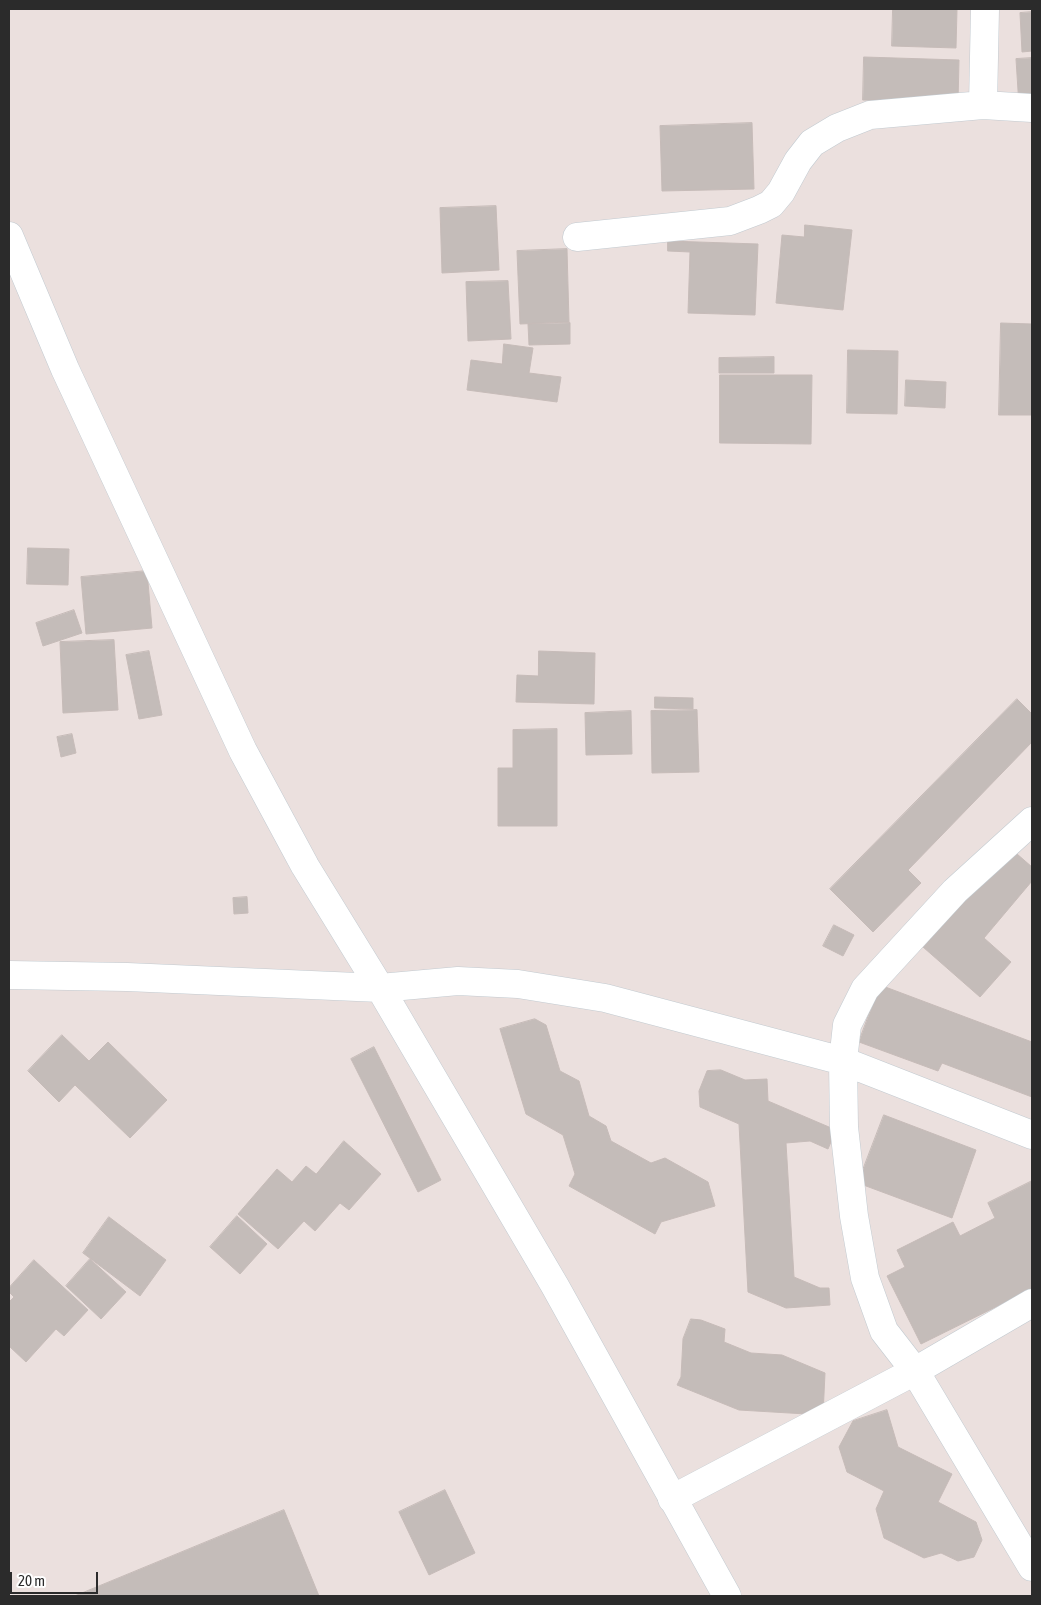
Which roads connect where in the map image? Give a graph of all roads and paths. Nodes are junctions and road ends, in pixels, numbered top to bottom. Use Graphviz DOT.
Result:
graph roads {
  1 [pos="985,9"];
  2 [pos="983,104"];
  3 [pos="1032,108"];
  4 [pos="9,236"];
  5 [pos="577,237"];
  6 [pos="1029,827"];
  7 [pos="9,976"];
  8 [pos="380,988"];
  9 [pos="843,1061"];
  10 [pos="1032,1135"];
  11 [pos="1032,1303"];
  12 [pos="914,1370"];
  13 [pos="672,1499"];
  14 [pos="1032,1567"];
  15 [pos="726,1596"];
  1 -- 2 [label="street"];
  2 -- 3 [label="street"];
  2 -- 5 [label="street"];
  4 -- 8 [label="street"];
  6 -- 9 [label="street"];
  7 -- 8 [label="street"];
  8 -- 9 [label="street"];
  8 -- 13 [label="street"];
  9 -- 10 [label="street"];
  9 -- 12 [label="street"];
  11 -- 12 [label="street"];
  12 -- 13 [label="street"];
  12 -- 14 [label="street"];
  13 -- 15 [label="street"];
}
